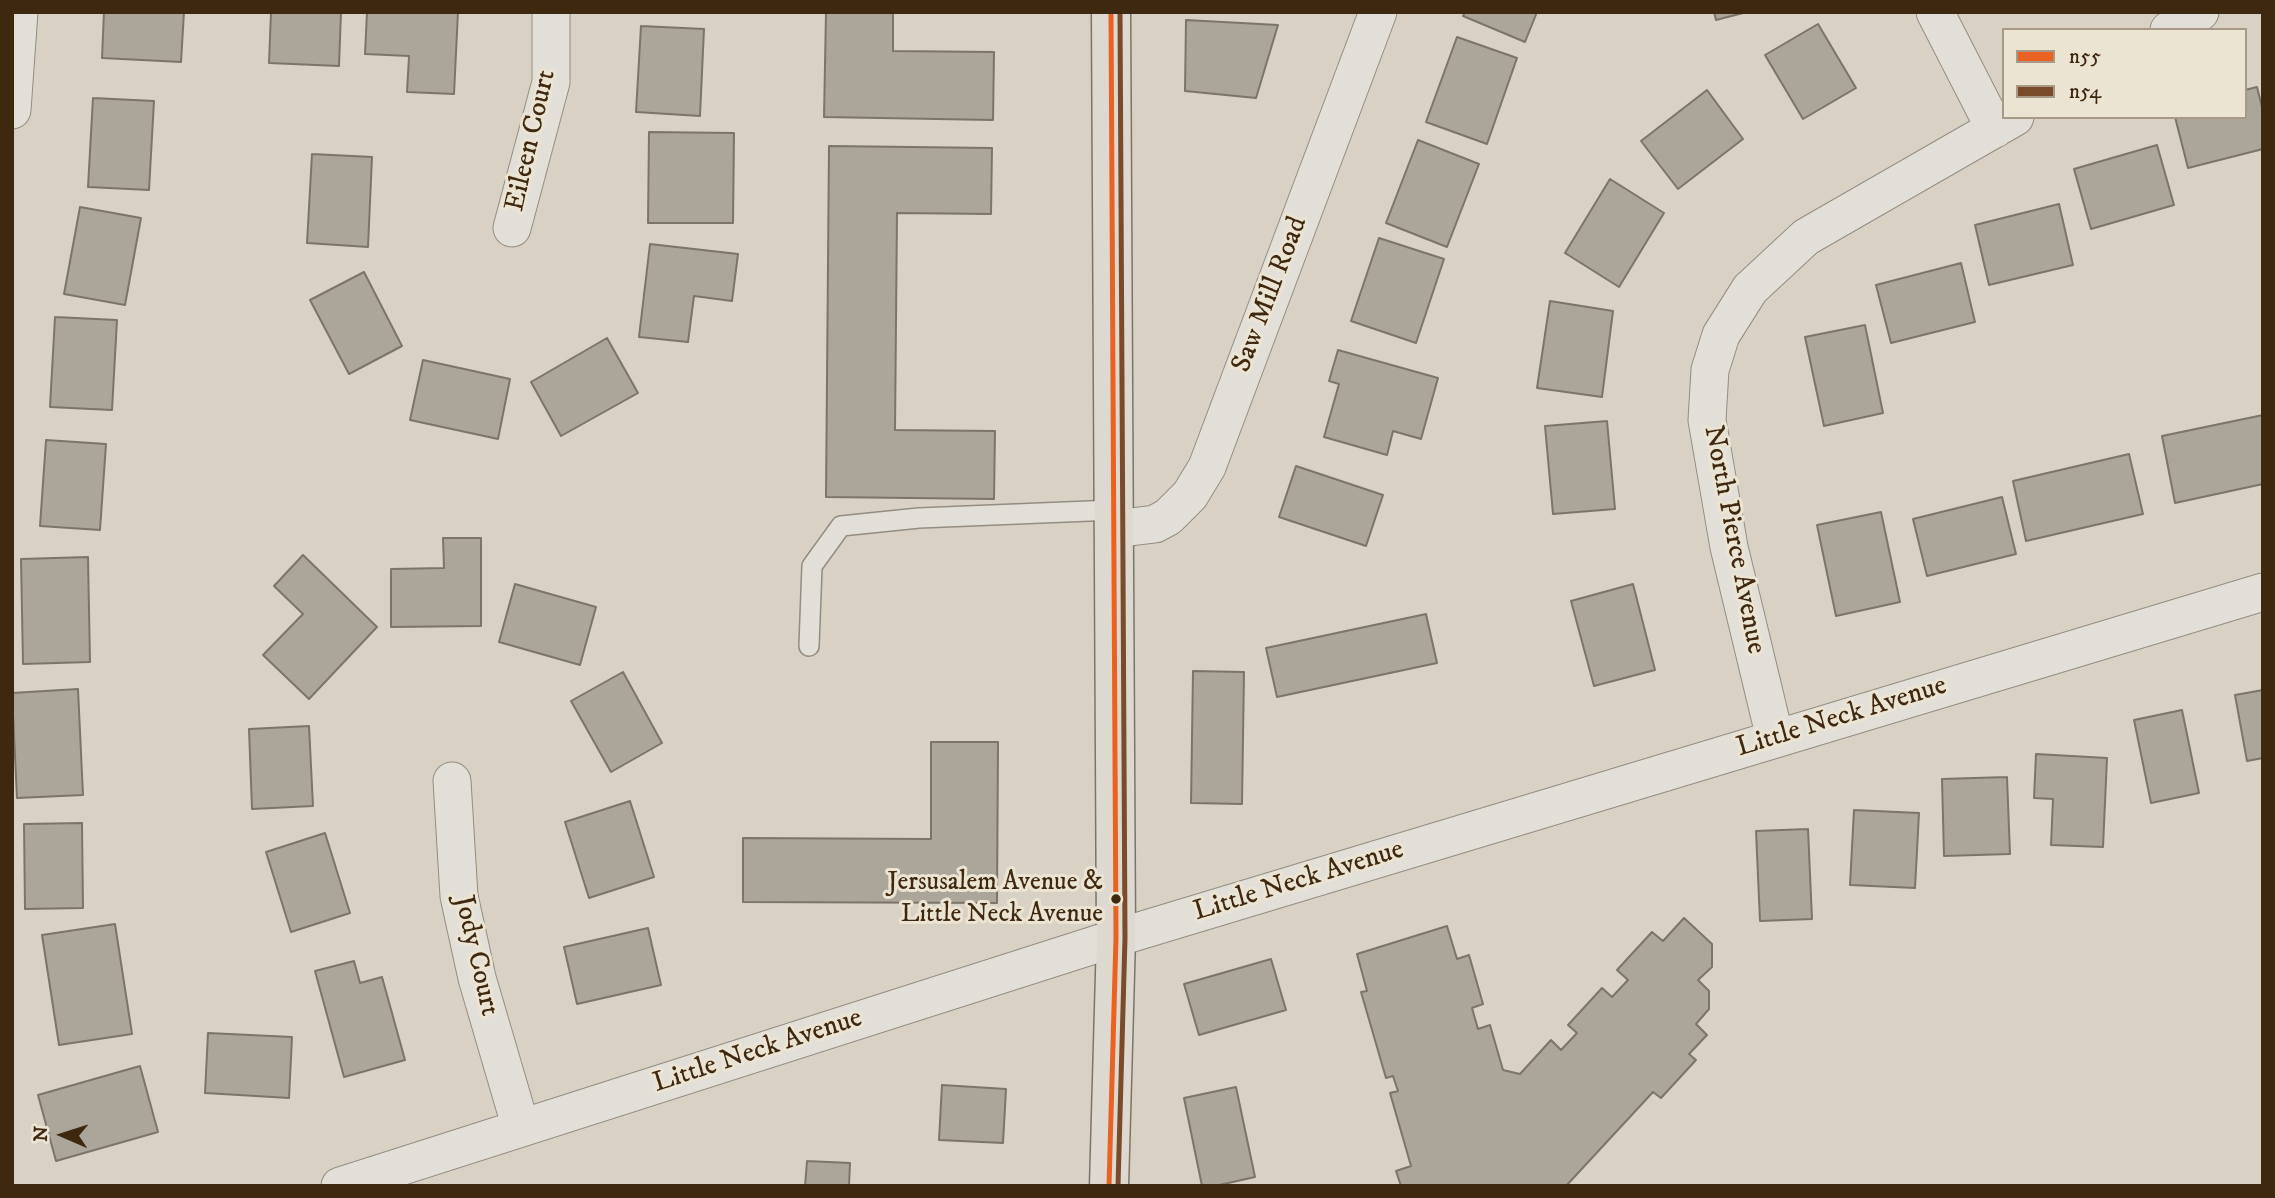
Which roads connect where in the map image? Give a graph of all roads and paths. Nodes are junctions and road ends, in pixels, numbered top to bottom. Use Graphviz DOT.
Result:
graph roads {
  1 [pos="19,12"];
  2 [pos="551,12"];
  3 [pos="1111,12"];
  4 [pos="1378,12"];
  5 [pos="1935,12"];
  6 [pos="2200,12"];
  7 [pos="2172,28"];
  8 [pos="12,110"];
  9 [pos="2002,118"];
  10 [pos="2005,123"];
  11 [pos="512,228"];
  12 [pos="1114,520"];
  13 [pos="2263,592"];
  14 [pos="809,646"];
  15 [pos="1775,738"];
  16 [pos="452,781"];
  17 [pos="1116,938"];
  18 [pos="521,1128"];
  19 [pos="340,1186"];
  20 [pos="1109,1186"];
  1 -- 8 [label="street"];
  2 -- 11 [label="street, Eileen Court"];
  3 -- 12 [label="main road"];
  4 -- 12 [label="street, Saw Mill Road"];
  5 -- 9 [label="street"];
  6 -- 7 [label="street"];
  10 -- 15 [label="street, North Pierce Avenue"];
  12 -- 14 [label="lane"];
  12 -- 17 [label="main road"];
  13 -- 15 [label="street, Little Neck Avenue"];
  15 -- 17 [label="street, Little Neck Avenue"];
  16 -- 18 [label="street, Jody Court"];
  17 -- 18 [label="street, Little Neck Avenue"];
  17 -- 20 [label="main road"];
  18 -- 19 [label="street, Little Neck Avenue"];
}
